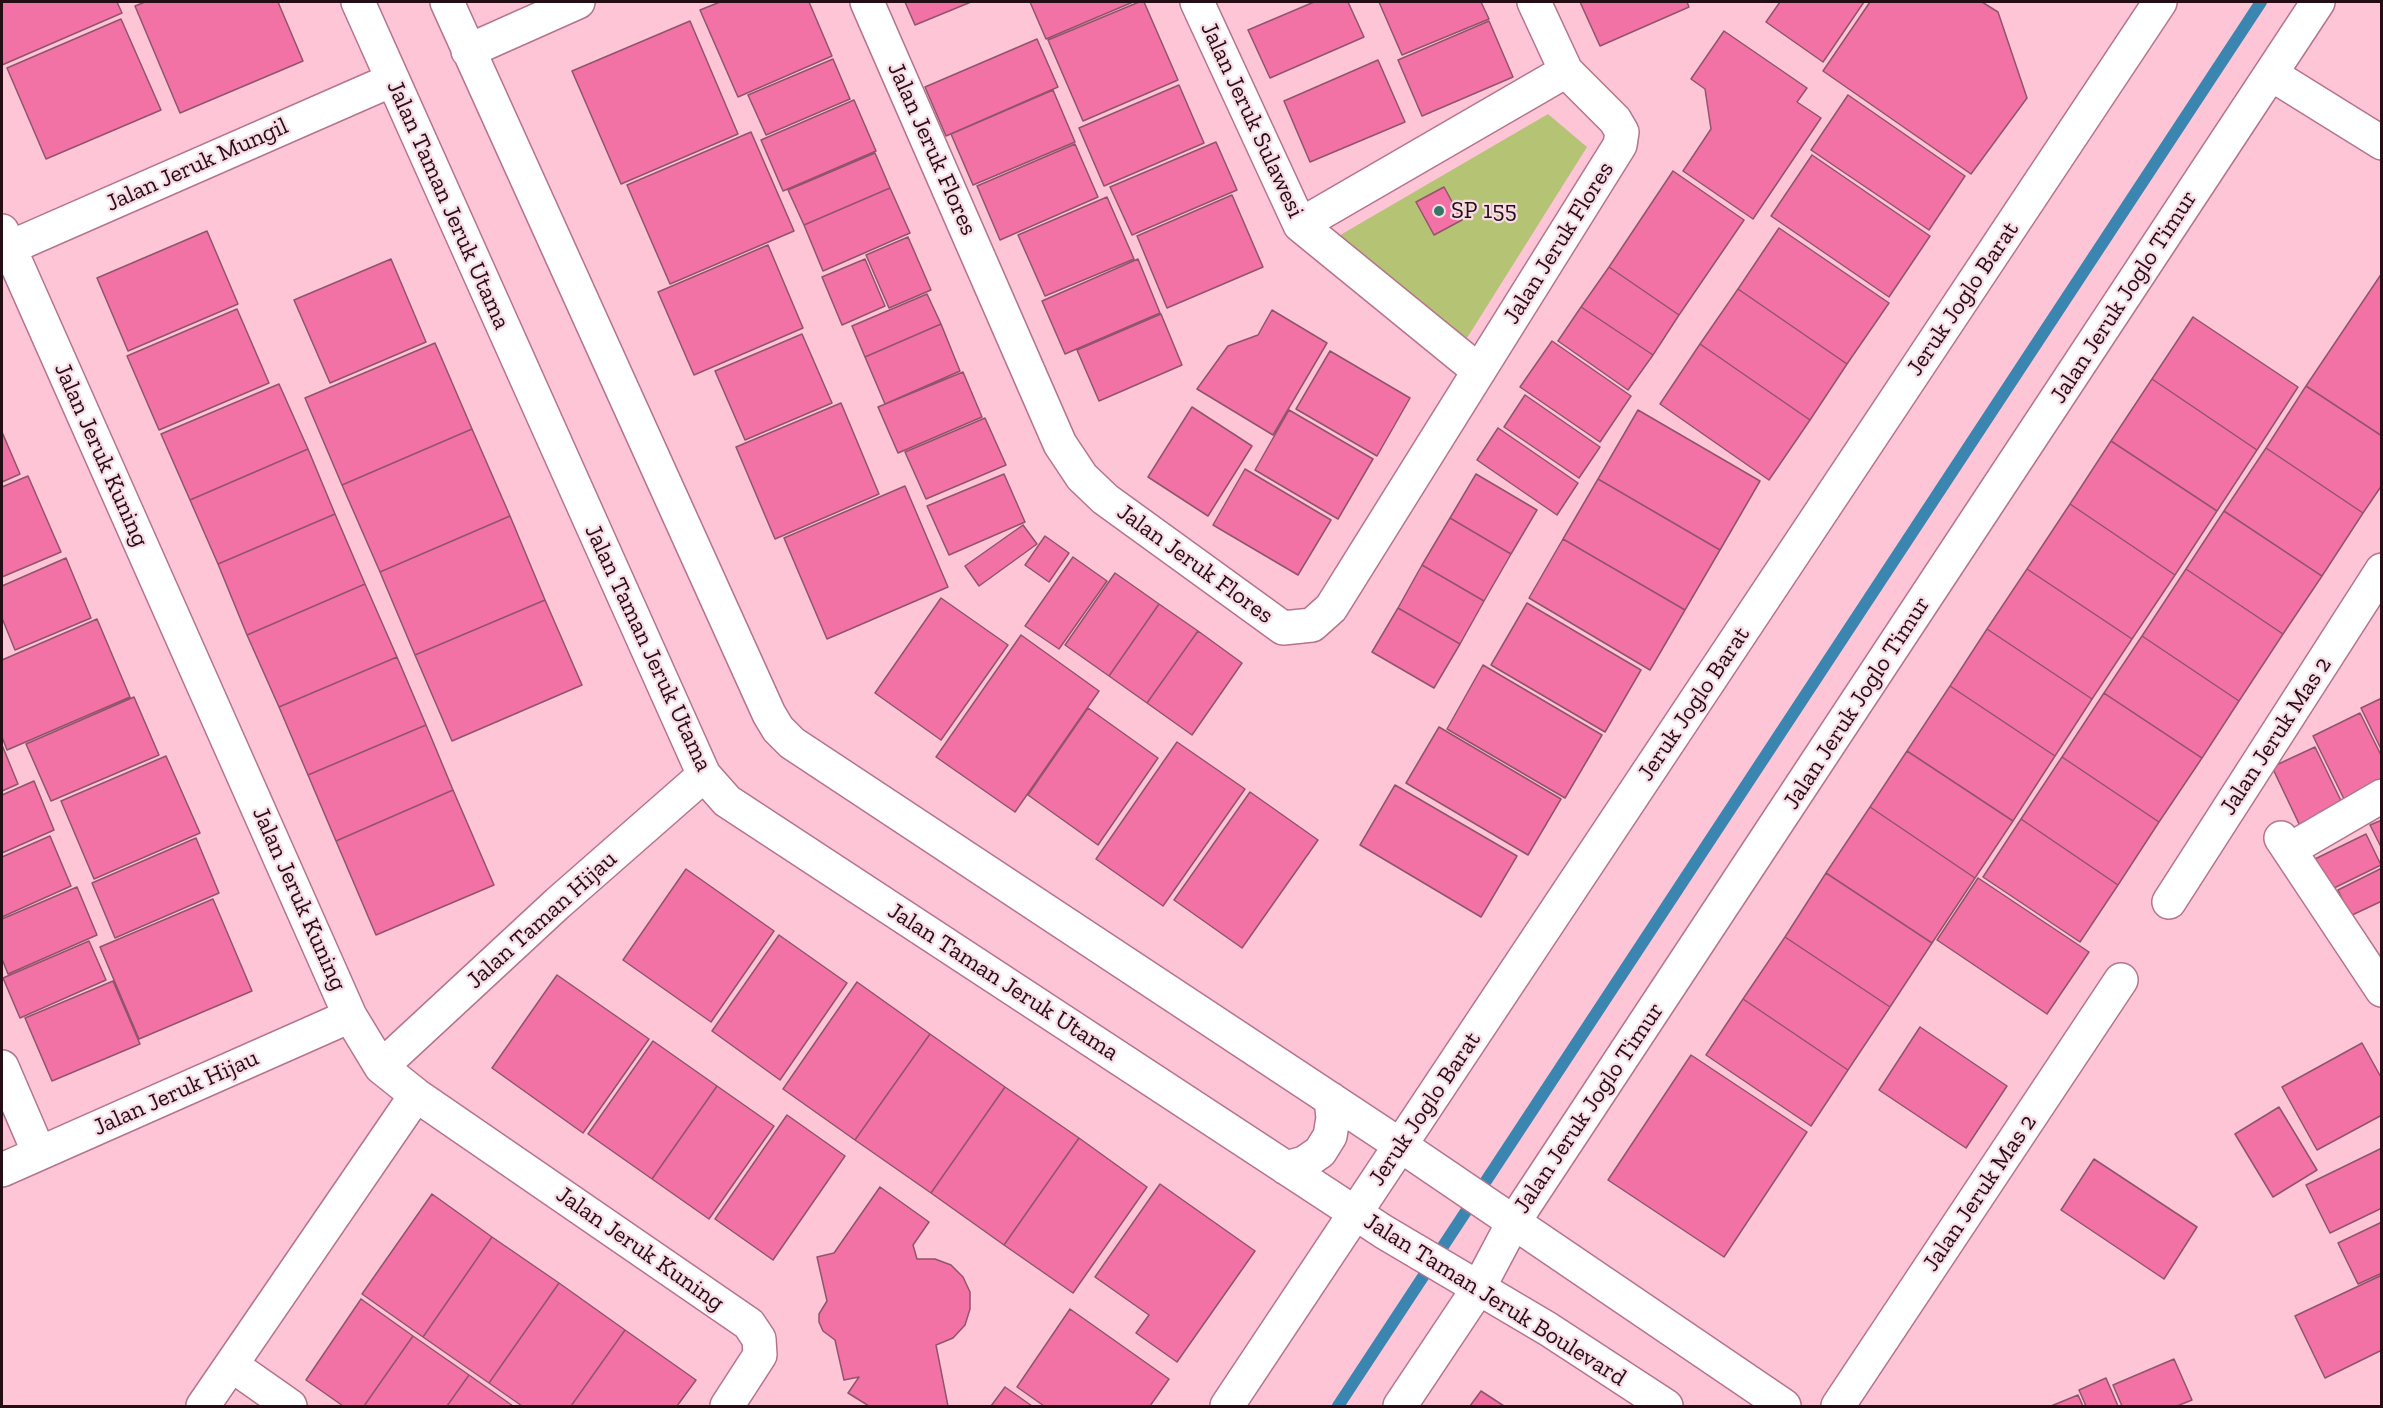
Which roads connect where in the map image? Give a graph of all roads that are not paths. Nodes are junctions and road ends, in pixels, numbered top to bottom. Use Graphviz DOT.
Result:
graph roads {
  1 [pos="358,2"];
  2 [pos="447,2"];
  3 [pos="578,2"];
  4 [pos="867,2"];
  5 [pos="1197,2"];
  6 [pos="1534,2"];
  7 [pos="2318,2"];
  8 [pos="2156,3"];
  9 [pos="468,51"];
  10 [pos="1566,71"];
  11 [pos="2271,75"];
  12 [pos="392,80"];
  13 [pos="2382,143"];
  14 [pos="1300,225"];
  15 [pos="4,243"];
  16 [pos="1479,371"];
  17 [pos="2382,570"];
  18 [pos="704,775"];
  19 [pos="2382,796"];
  20 [pos="2169,902"];
  21 [pos="2121,980"];
  22 [pos="2382,990"];
  23 [pos="351,1016"];
  24 [pos="381,1067"];
  25 [pos="2,1068"];
  26 [pos="416,1095"];
  27 [pos="1331,1099"];
  28 [pos="1400,1145"];
  29 [pos="39,1153"];
  30 [pos="1286,1168"];
  31 [pos="2,1170"];
  32 [pos="1354,1214"];
  33 [pos="1501,1214"];
  34 [pos="1479,1289"];
  35 [pos="233,1366"];
  36 [pos="203,1407"];
  37 [pos="290,1407"];
  38 [pos="727,1407"];
  39 [pos="1227,1407"];
  40 [pos="1401,1407"];
  41 [pos="1666,1407"];
  42 [pos="1784,1407"];
  43 [pos="1838,1407"];
  1 -- 12 [label="street, Jalan Taman Jeruk Utama"];
  2 -- 9 [label="street"];
  3 -- 9 [label="street"];
  4 -- 16 [label="street, Jalan Jeruk Flores"];
  5 -- 14 [label="street, Jalan Jeruk Sulawesi"];
  6 -- 10 [label="street, Jalan Jeruk Flores"];
  7 -- 11 [label="street, Jalan Jeruk Joglo Timur"];
  8 -- 28 [label="street, Jeruk Joglo Barat"];
  9 -- 27 [label="street"];
  10 -- 14 [label="street"];
  10 -- 16 [label="street, Jalan Jeruk Flores"];
  11 -- 13 [label="street"];
  11 -- 33 [label="street, Jalan Jeruk Joglo Timur"];
  12 -- 15 [label="street, Jalan Jeruk Mungil"];
  12 -- 18 [label="street, Jalan Taman Jeruk Utama"];
  14 -- 16 [label="street, Jalan Jeruk Sulawesi"];
  15 -- 23 [label="street, Jalan Jeruk Kuning"];
  17 -- 20 [label="street, Jalan Jeruk Mas 2"];
  18 -- 24 [label="street, Jalan Taman Hijau"];
  18 -- 30 [label="street, Jalan Taman Jeruk Utama"];
  19 -- 22 [label="street"];
  21 -- 43 [label="street, Jalan Jeruk Mas 2"];
  23 -- 24 [label="street, Jalan Jeruk Kuning"];
  23 -- 29 [label="street, Jalan Jeruk Hijau"];
  24 -- 26 [label="street, Jalan Jeruk Kuning"];
  25 -- 29 [label="street"];
  26 -- 35 [label="street"];
  26 -- 38 [label="street, Jalan Jeruk Kuning"];
  27 -- 28 [label="street"];
  27 -- 30 [label="street"];
  28 -- 32 [label="street, Jeruk Joglo Barat"];
  28 -- 33 [label="street"];
  29 -- 31 [label="street, Jalan Jeruk Hijau"];
  30 -- 32 [label="street, Jalan Taman Jeruk Utama"];
  32 -- 34 [label="street, Jalan Taman Jeruk Boulevard"];
  32 -- 39 [label="street, Jeruk Joglo Barat"];
  33 -- 34 [label="street, Jalan Jeruk Joglo Timur"];
  33 -- 42 [label="street"];
  34 -- 40 [label="street, Jalan Jeruk Joglo Timur"];
  34 -- 41 [label="street, Jalan Taman Jeruk Boulevard"];
  35 -- 36 [label="street"];
  35 -- 37 [label="street"];
}
